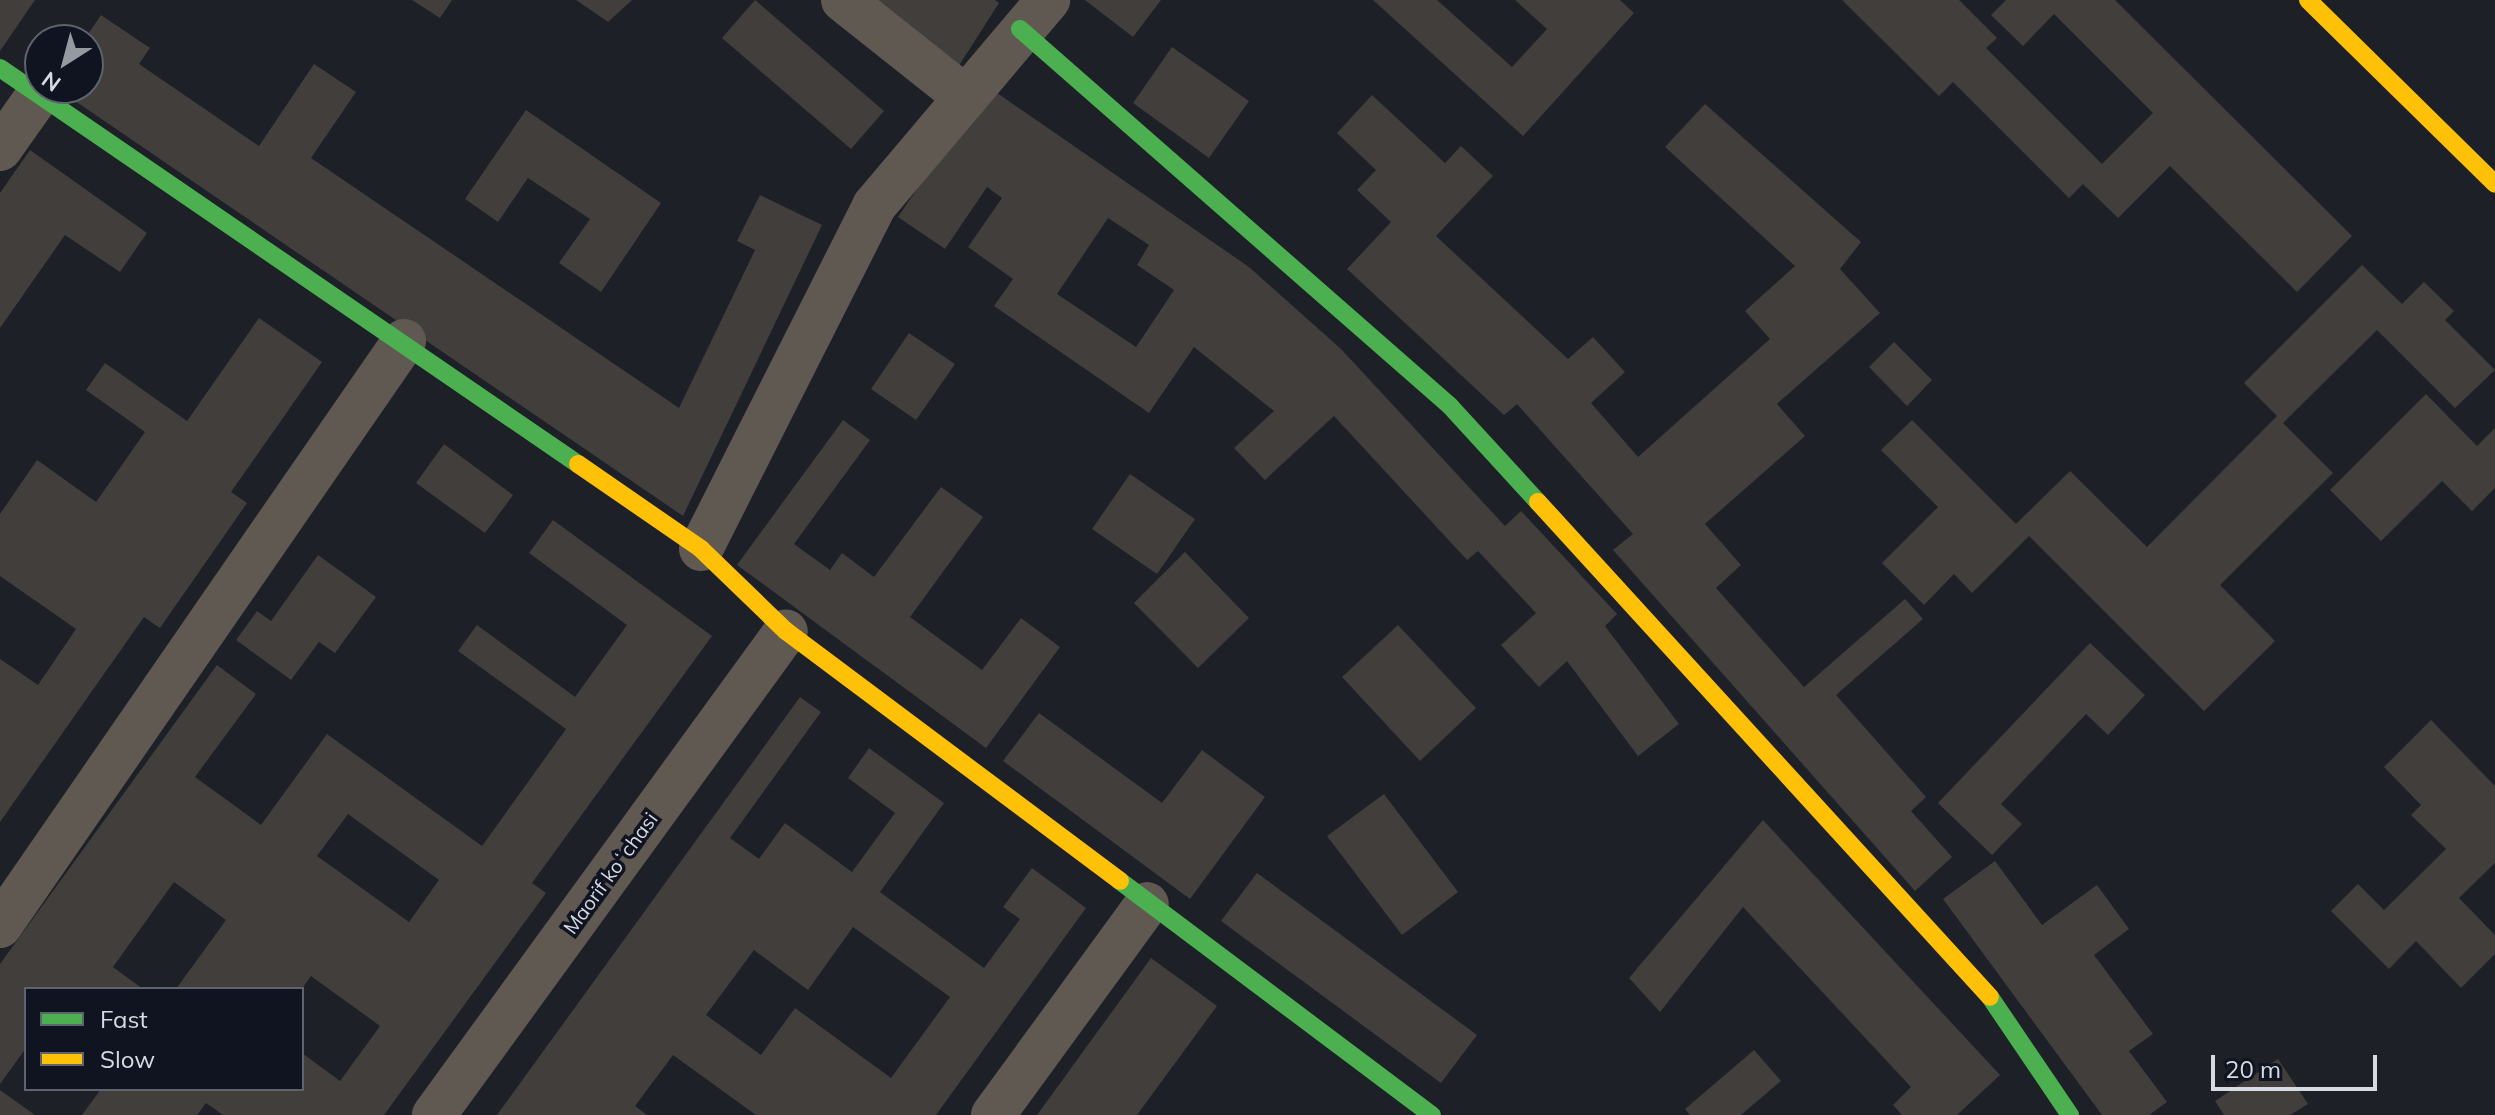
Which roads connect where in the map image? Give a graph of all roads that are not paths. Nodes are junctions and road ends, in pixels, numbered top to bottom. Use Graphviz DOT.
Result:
graph roads {
  1 [pos="843,0"];
  2 [pos="2308,0"];
  3 [pos="1034,15"];
  4 [pos="0,68"];
  5 [pos="24,84"];
  6 [pos="964,96"];
  7 [pos="32,104"];
  8 [pos="54,104"];
  9 [pos="0,149"];
  10 [pos="2495,184"];
  11 [pos="404,341"];
  12 [pos="701,549"];
  13 [pos="786,631"];
  14 [pos="1147,904"];
  15 [pos="0,926"];
  16 [pos="434,1115"];
  17 [pos="993,1115"];
  18 [pos="1432,1115"];
  19 [pos="2070,1115"];
  1 -- 6 [label="street"];
  2 -- 10 [label="street"];
  3 -- 6 [label="street"];
  3 -- 19 [label="street"];
  4 -- 5 [label="street"];
  6 -- 12 [label="street"];
  7 -- 9 [label="street"];
  8 -- 11 [label="street"];
  11 -- 12 [label="street"];
  11 -- 15 [label="street"];
  12 -- 13 [label="street"];
  13 -- 14 [label="street"];
  13 -- 16 [label="street, Maorif koʻchasi"];
  14 -- 17 [label="street"];
  14 -- 18 [label="street"];
}
